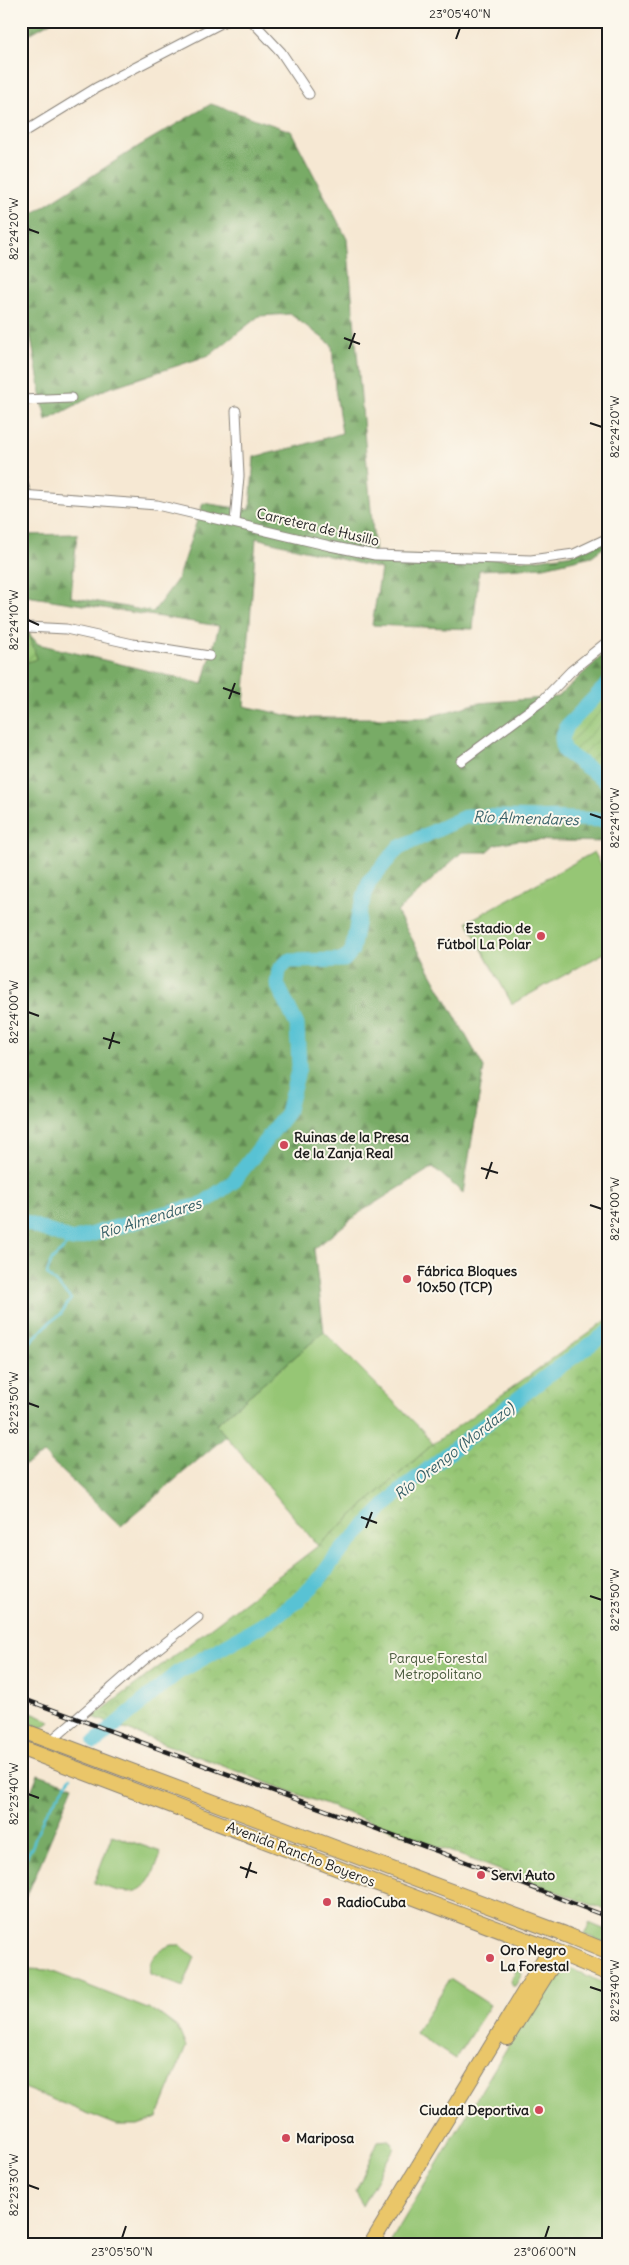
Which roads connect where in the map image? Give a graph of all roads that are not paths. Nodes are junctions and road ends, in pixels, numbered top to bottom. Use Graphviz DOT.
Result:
graph roads {
  1 [pos="225,21"];
  2 [pos="252,21"];
  3 [pos="309,94"];
  4 [pos="21,134"];
  5 [pos="71,398"];
  6 [pos="21,400"];
  7 [pos="236,411"];
  8 [pos="21,474"];
  9 [pos="24,495"];
  10 [pos="236,522"];
  11 [pos="608,538"];
  12 [pos="21,622"];
  13 [pos="608,641"];
  14 [pos="209,656"];
  15 [pos="461,761"];
  16 [pos="198,1616"];
  17 [pos="21,1730"];
  18 [pos="51,1741"];
  19 [pos="21,1748"];
  20 [pos="521,1918"];
  21 [pos="601,1950"];
  22 [pos="558,1952"];
  23 [pos="608,1973"];
  24 [pos="371,2244"];
  25 [pos="382,2244"];
  1 -- 4 [label="street"];
  2 -- 3 [label="street"];
  5 -- 6 [label="street"];
  7 -- 10 [label="street"];
  8 -- 9 [label="street"];
  9 -- 10 [label="street, Carretera de Husillo"];
  10 -- 11 [label="street, Carretera de Husillo"];
  12 -- 14 [label="street"];
  13 -- 15 [label="street"];
  16 -- 18 [label="street"];
  17 -- 18 [label="highway, Avenida Rancho Boyeros"];
  18 -- 20 [label="highway, Avenida Rancho Boyeros"];
  19 -- 22 [label="highway, Avenida Rancho Boyeros"];
  20 -- 21 [label="highway, Avenida Rancho Boyeros"];
  20 -- 22 [label="highway"];
  21 -- 22 [label="highway"];
  22 -- 23 [label="highway, Avenida Rancho Boyeros"];
  22 -- 24 [label="main road"];
  22 -- 25 [label="main road"];
}
